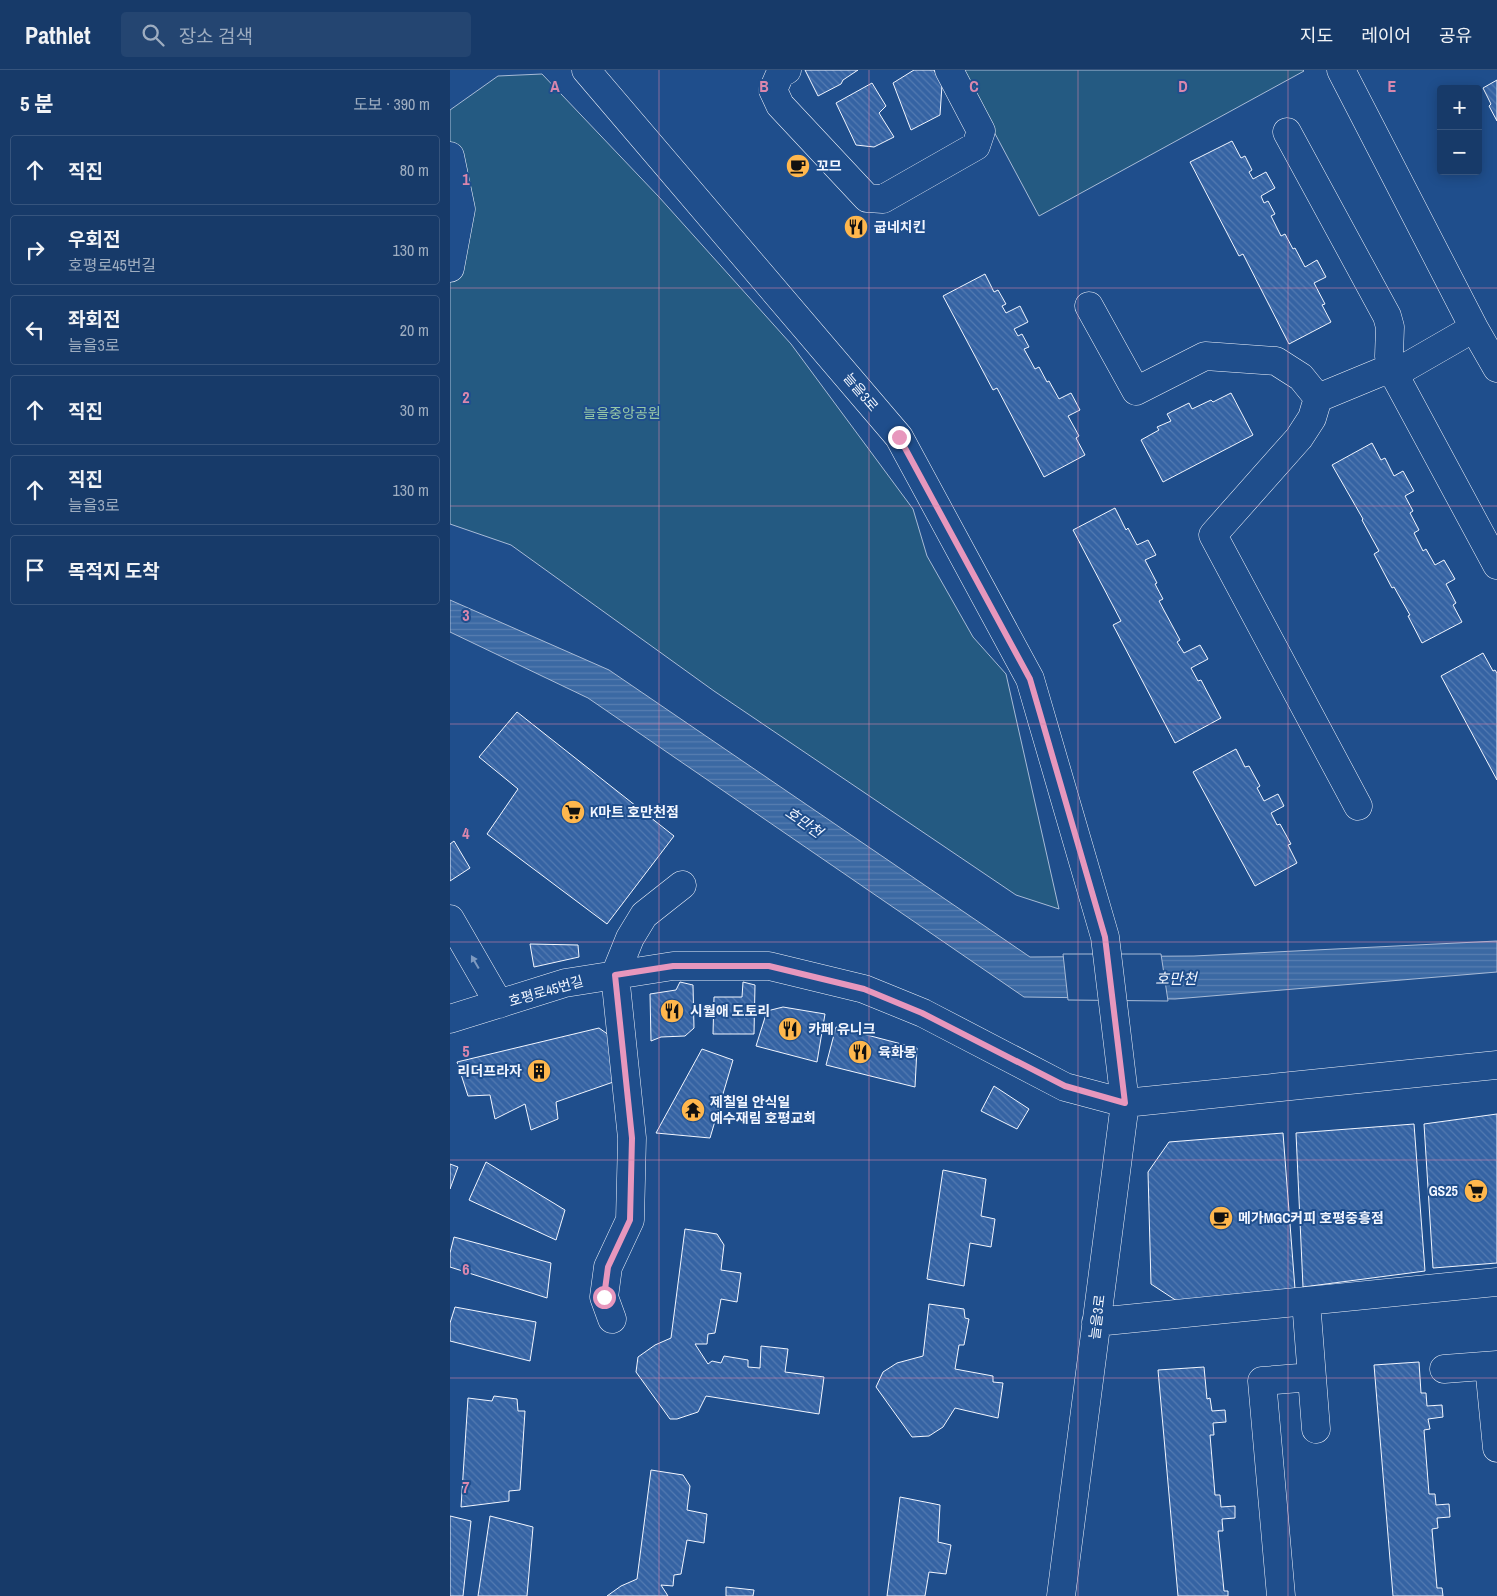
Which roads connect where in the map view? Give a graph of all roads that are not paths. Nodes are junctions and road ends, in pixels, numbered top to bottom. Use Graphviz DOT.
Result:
graph roads {
  1 [pos="586,70"];
  2 [pos="787,70"];
  3 [pos="949,70"];
  4 [pos="1341,70"];
  5 [pos="1287,132"];
  6 [pos="450,156"];
  7 [pos="450,268"];
  8 [pos="1089,306"];
  9 [pos="1474,328"];
  10 [pos="1497,368"];
  11 [pos="1394,374"];
  12 [pos="1318,398"];
  13 [pos="1497,565"];
  14 [pos="1358,806"];
  15 [pos="682,885"];
  16 [pos="450,919"];
  17 [pos="615,975"];
  18 [pos="499,1004"];
  19 [pos="450,1020"];
  20 [pos="1497,1065"];
  21 [pos="1125,1103"];
  22 [pos="1497,1282"];
  23 [pos="1306,1301"];
  24 [pos="612,1319"];
  25 [pos="1096,1322"];
  26 [pos="1493,1365"];
  27 [pos="1444,1369"];
  28 [pos="1312,1377"];
  29 [pos="1316,1429"];
  30 [pos="1497,1448"];
  31 [pos="1061,1596"];
  32 [pos="1281,1596"];
  1 -- 21 [label="street, 늘을3로"];
  2 -- 3 [label="street"];
  4 -- 9 [label="street"];
  5 -- 11 [label="street"];
  6 -- 7 [label="street"];
  8 -- 12 [label="street"];
  9 -- 10 [label="street"];
  9 -- 11 [label="street"];
  11 -- 12 [label="street"];
  11 -- 13 [label="street"];
  12 -- 14 [label="street"];
  15 -- 17 [label="street"];
  18 -- 16 [label="street, one-way"];
  17 -- 18 [label="street, 호평로45번길"];
  17 -- 21 [label="street, 호평로45번길"];
  17 -- 24 [label="street"];
  18 -- 19 [label="street, 호평로45번길"];
  20 -- 21 [label="street"];
  21 -- 25 [label="street, 늘을3로"];
  22 -- 23 [label="street"];
  23 -- 25 [label="street"];
  23 -- 28 [label="street"];
  25 -- 31 [label="street, 늘을3로"];
  26 -- 27 [label="street"];
  26 -- 30 [label="street"];
  28 -- 29 [label="street"];
  28 -- 32 [label="street"];
}
